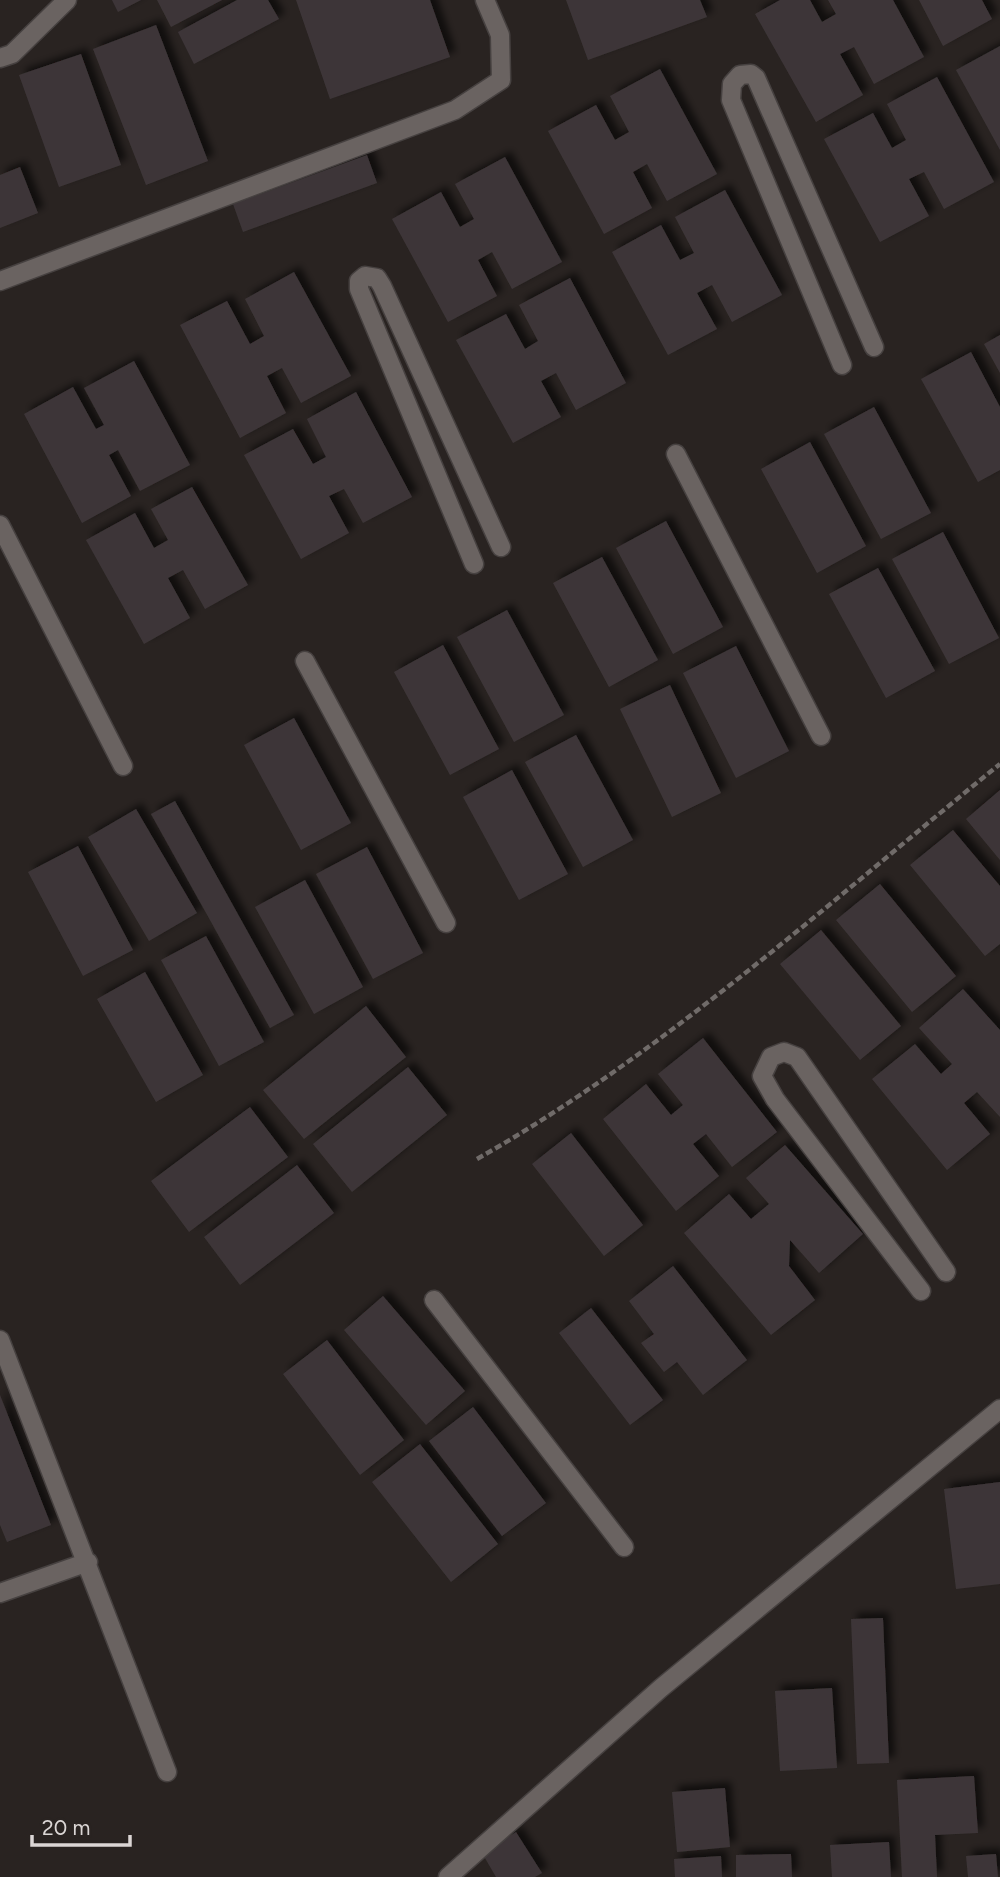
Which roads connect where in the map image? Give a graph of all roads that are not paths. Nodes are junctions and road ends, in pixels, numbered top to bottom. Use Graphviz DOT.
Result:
graph roads {
  1 [pos="67,0"];
  2 [pos="485,0"];
  3 [pos="0,58"];
  4 [pos="0,281"];
  5 [pos="874,347"];
  6 [pos="842,365"];
  7 [pos="676,454"];
  8 [pos="0,525"];
  9 [pos="501,547"];
  10 [pos="474,564"];
  11 [pos="305,661"];
  12 [pos="821,736"];
  13 [pos="123,766"];
  14 [pos="446,923"];
  15 [pos="946,1272"];
  16 [pos="921,1291"];
  17 [pos="434,1300"];
  18 [pos="0,1340"];
  19 [pos="1000,1409"];
  20 [pos="624,1547"];
  21 [pos="88,1562"];
  22 [pos="0,1593"];
  23 [pos="167,1772"];
  24 [pos="448,1877"];
  1 -- 3 [label="street"];
  2 -- 4 [label="street"];
  5 -- 6 [label="street"];
  7 -- 12 [label="street"];
  8 -- 13 [label="street"];
  9 -- 10 [label="street"];
  11 -- 14 [label="street"];
  15 -- 16 [label="street"];
  17 -- 20 [label="street"];
  18 -- 21 [label="street"];
  19 -- 24 [label="street"];
  21 -- 22 [label="street"];
  21 -- 23 [label="street"];
}
